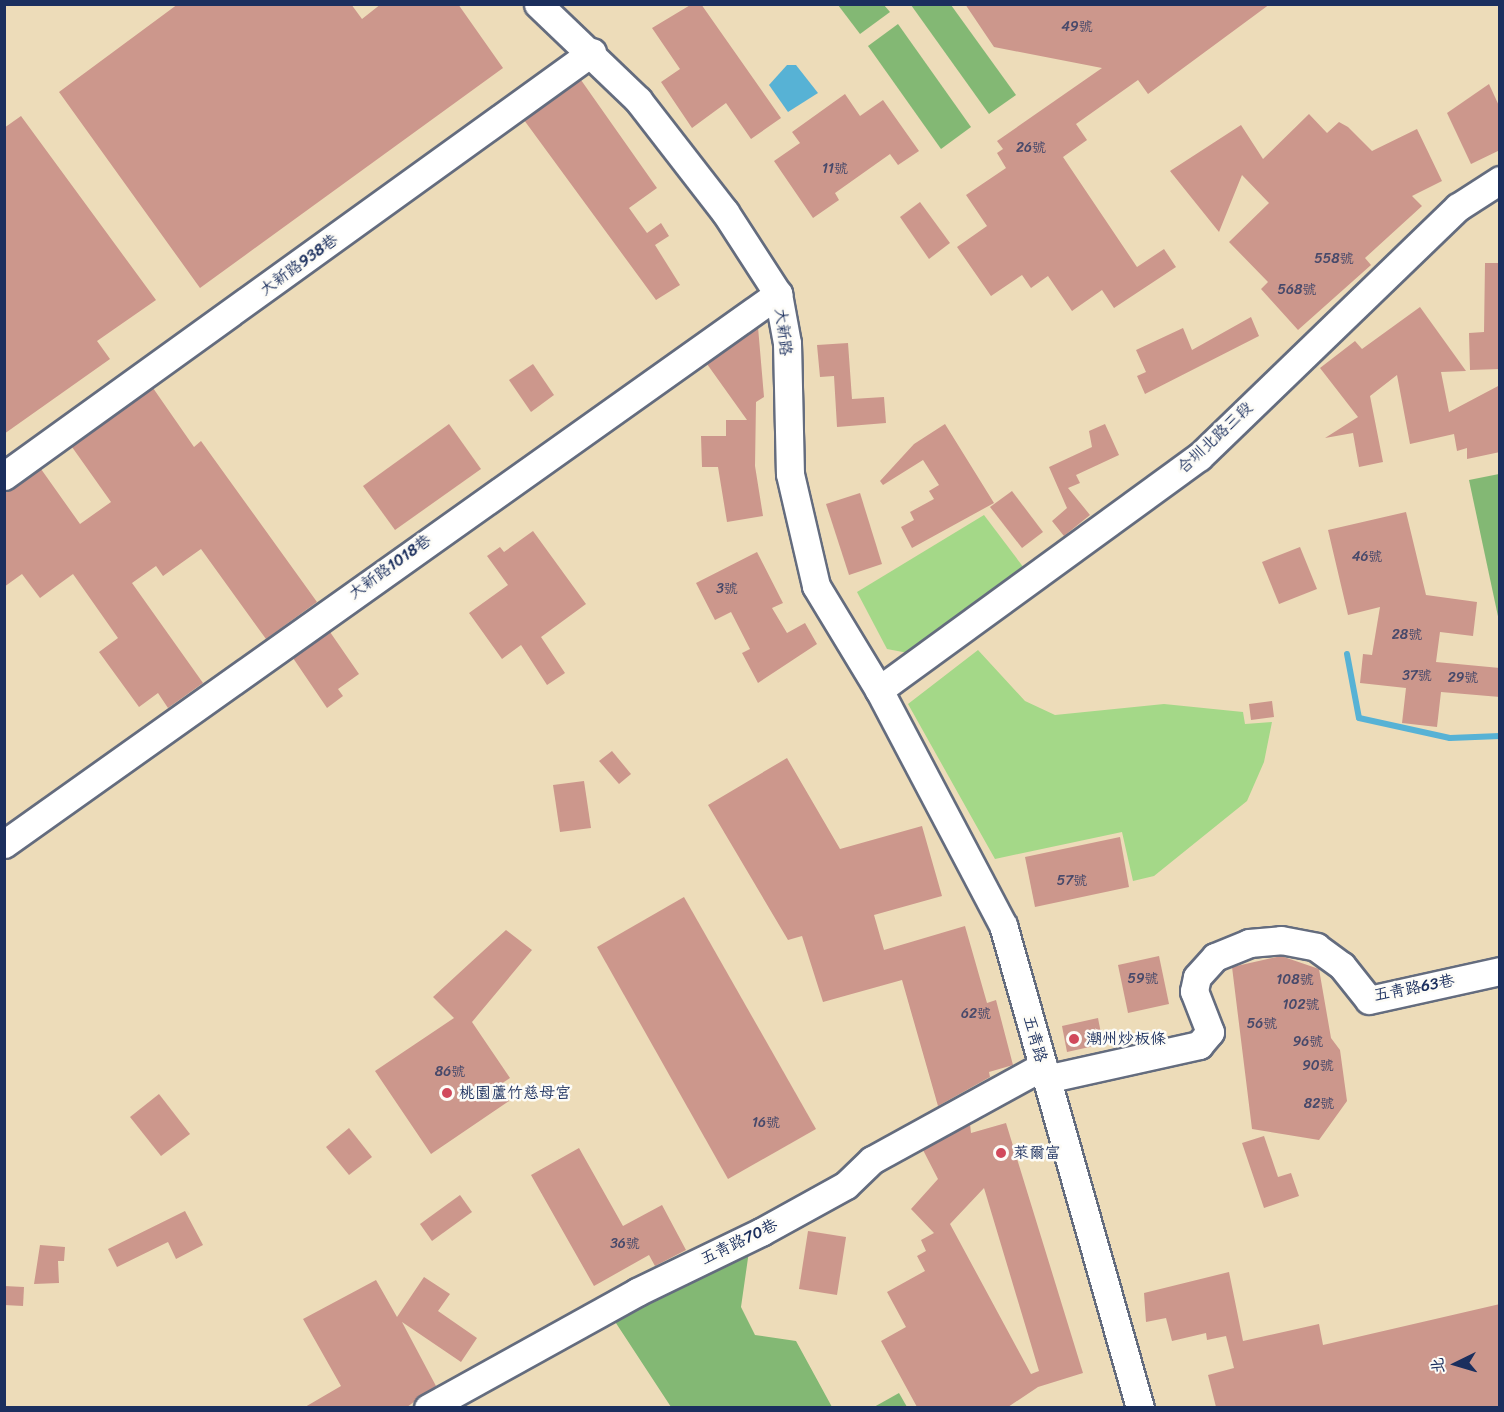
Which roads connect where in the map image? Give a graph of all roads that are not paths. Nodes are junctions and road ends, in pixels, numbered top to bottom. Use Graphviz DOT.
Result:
graph roads {
  1 [pos="538,4"];
  2 [pos="592,52"];
  3 [pos="1500,180"];
  4 [pos="778,294"];
  5 [pos="4,476"];
  6 [pos="879,690"];
  7 [pos="4,844"];
  8 [pos="1500,971"];
  9 [pos="1045,1072"];
  10 [pos="428,1407"];
  11 [pos="1140,1407"];
  1 -- 2 [label="street, 大新路"];
  2 -- 4 [label="street, 大新路"];
  2 -- 5 [label="street, 大新路938巷"];
  3 -- 6 [label="street, 合圳北路三段"];
  4 -- 6 [label="street, 大新路"];
  4 -- 7 [label="street, 大新路1018巷"];
  6 -- 9 [label="street, 五青路"];
  8 -- 9 [label="street, 五青路63巷"];
  9 -- 10 [label="street, 五青路70巷"];
  9 -- 11 [label="street, 五青路"];
}
